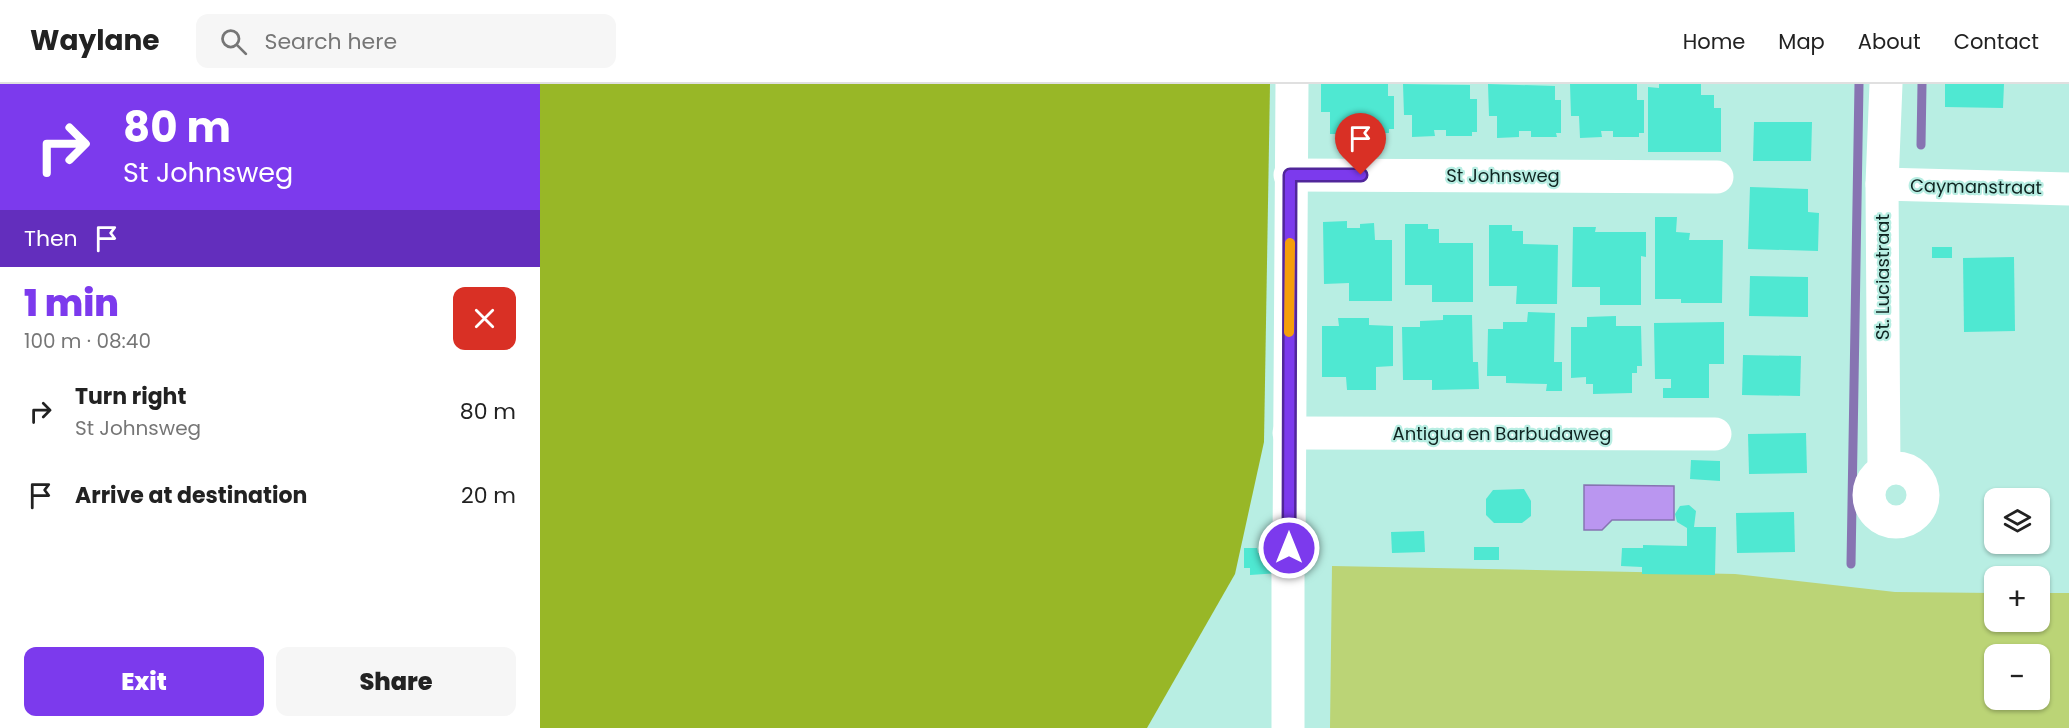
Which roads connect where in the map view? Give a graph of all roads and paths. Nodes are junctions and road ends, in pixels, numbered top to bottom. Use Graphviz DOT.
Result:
graph roads {
  1 [pos="1292,84"];
  2 [pos="1886,84"];
  3 [pos="1290,175"];
  4 [pos="1717,177"];
  5 [pos="1882,184"];
  6 [pos="2069,189"];
  7 [pos="1289,433"];
  8 [pos="1715,434"];
  9 [pos="1884,470"];
  10 [pos="1288,728"];
  1 -- 3 [label="street"];
  2 -- 5 [label="street, St. Luciastraat"];
  3 -- 4 [label="street, St Johnsweg"];
  3 -- 7 [label="street"];
  5 -- 6 [label="street, Caymanstraat"];
  5 -- 9 [label="street, St. Luciastraat"];
  7 -- 8 [label="street, Antigua en Barbudaweg"];
  7 -- 10 [label="street"];
}
